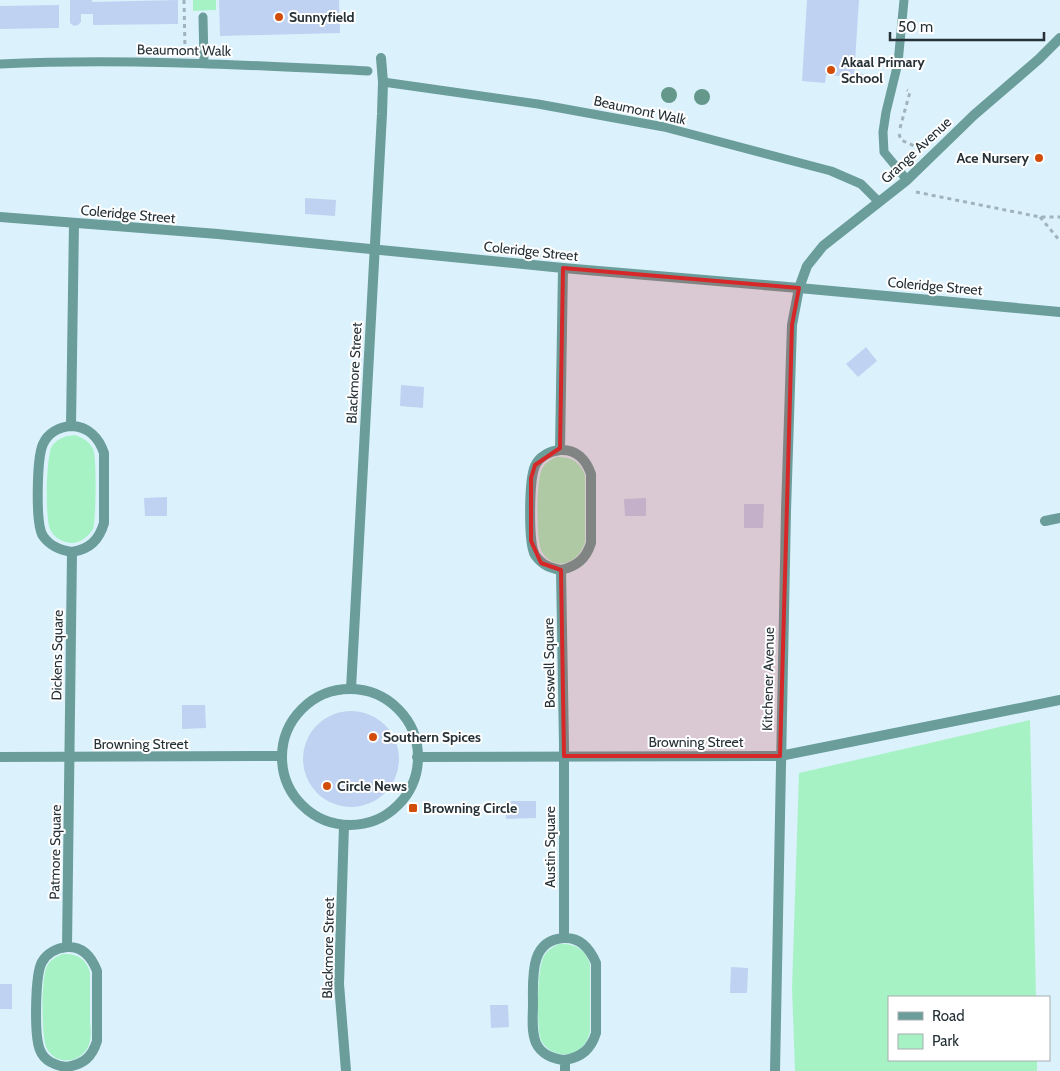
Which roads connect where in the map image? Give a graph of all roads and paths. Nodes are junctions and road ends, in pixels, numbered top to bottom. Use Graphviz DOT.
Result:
graph roads {
  1 [pos="184,0"];
  2 [pos="904,0"];
  3 [pos="203,17"];
  4 [pos="1060,38"];
  5 [pos="381,58"];
  6 [pos="185,63"];
  7 [pos="204,63"];
  8 [pos="0,64"];
  9 [pos="368,71"];
  10 [pos="383,82"];
  11 [pos="903,183"];
  12 [pos="879,202"];
  13 [pos="0,217"];
  14 [pos="1040,217"];
  15 [pos="1060,217"];
  16 [pos="74,223"];
  17 [pos="1060,241"];
  18 [pos="375,249"];
  19 [pos="563,268"];
  20 [pos="799,288"];
  21 [pos="1060,312"];
  22 [pos="71,426"];
  23 [pos="560,450"];
  24 [pos="1060,518"];
  25 [pos="1045,521"];
  26 [pos="72,552"];
  27 [pos="561,570"];
  28 [pos="351,689"];
  29 [pos="1060,700"];
  30 [pos="281,756"];
  31 [pos="564,756"];
  32 [pos="780,756"];
  33 [pos="0,757"];
  34 [pos="417,757"];
  35 [pos="70,758"];
  36 [pos="344,825"];
  37 [pos="564,938"];
  38 [pos="67,947"];
  39 [pos="565,1066"];
  40 [pos="67,1069"];
  41 [pos="346,1071"];
  42 [pos="775,1071"];
  1 -- 6 [label="path"];
  2 -- 11 [label="lane"];
  3 -- 7 [label="lane"];
  4 -- 11 [label="street, Grange Avenue"];
  5 -- 10 [label="street, Blackmore Street"];
  6 -- 7 [label="lane, Beaumont Walk"];
  6 -- 8 [label="lane, Beaumont Walk"];
  7 -- 9 [label="lane, Beaumont Walk"];
  10 -- 12 [label="lane, Beaumont Walk"];
  10 -- 18 [label="street, Blackmore Street"];
  11 -- 12 [label="street, Grange Avenue"];
  11 -- 14 [label="path"];
  12 -- 20 [label="street, Grange Avenue"];
  13 -- 16 [label="street, Coleridge Street"];
  14 -- 15 [label="path"];
  14 -- 17 [label="path"];
  16 -- 18 [label="street, Coleridge Street"];
  16 -- 22 [label="street"];
  18 -- 19 [label="street, Coleridge Street"];
  18 -- 28 [label="street, Blackmore Street"];
  19 -- 20 [label="street, Coleridge Street"];
  19 -- 23 [label="street"];
  20 -- 21 [label="street, Coleridge Street"];
  20 -- 32 [label="street, Kitchener Avenue"];
  22 -- 26 [label="street"];
  22 -- 26 [label="street"];
  23 -- 27 [label="street"];
  23 -- 27 [label="street"];
  24 -- 25 [label="street"];
  26 -- 35 [label="street, Dickens Square"];
  27 -- 31 [label="street, Boswell Square"];
  28 -- 30 [label="street"];
  28 -- 34 [label="street"];
  29 -- 32 [label="street, Browning Street"];
  30 -- 35 [label="street, Browning Street"];
  30 -- 36 [label="street"];
  31 -- 32 [label="street, Browning Street"];
  31 -- 34 [label="street, Browning Street"];
  31 -- 37 [label="street, Austin Square"];
  32 -- 42 [label="street, Kitchener Avenue"];
  33 -- 35 [label="street, Browning Street"];
  34 -- 36 [label="street"];
  35 -- 38 [label="street, Patmore Square"];
  36 -- 41 [label="street, Blackmore Street"];
  37 -- 39 [label="street"];
  37 -- 39 [label="street"];
  38 -- 40 [label="street"];
  38 -- 40 [label="street"];
}
